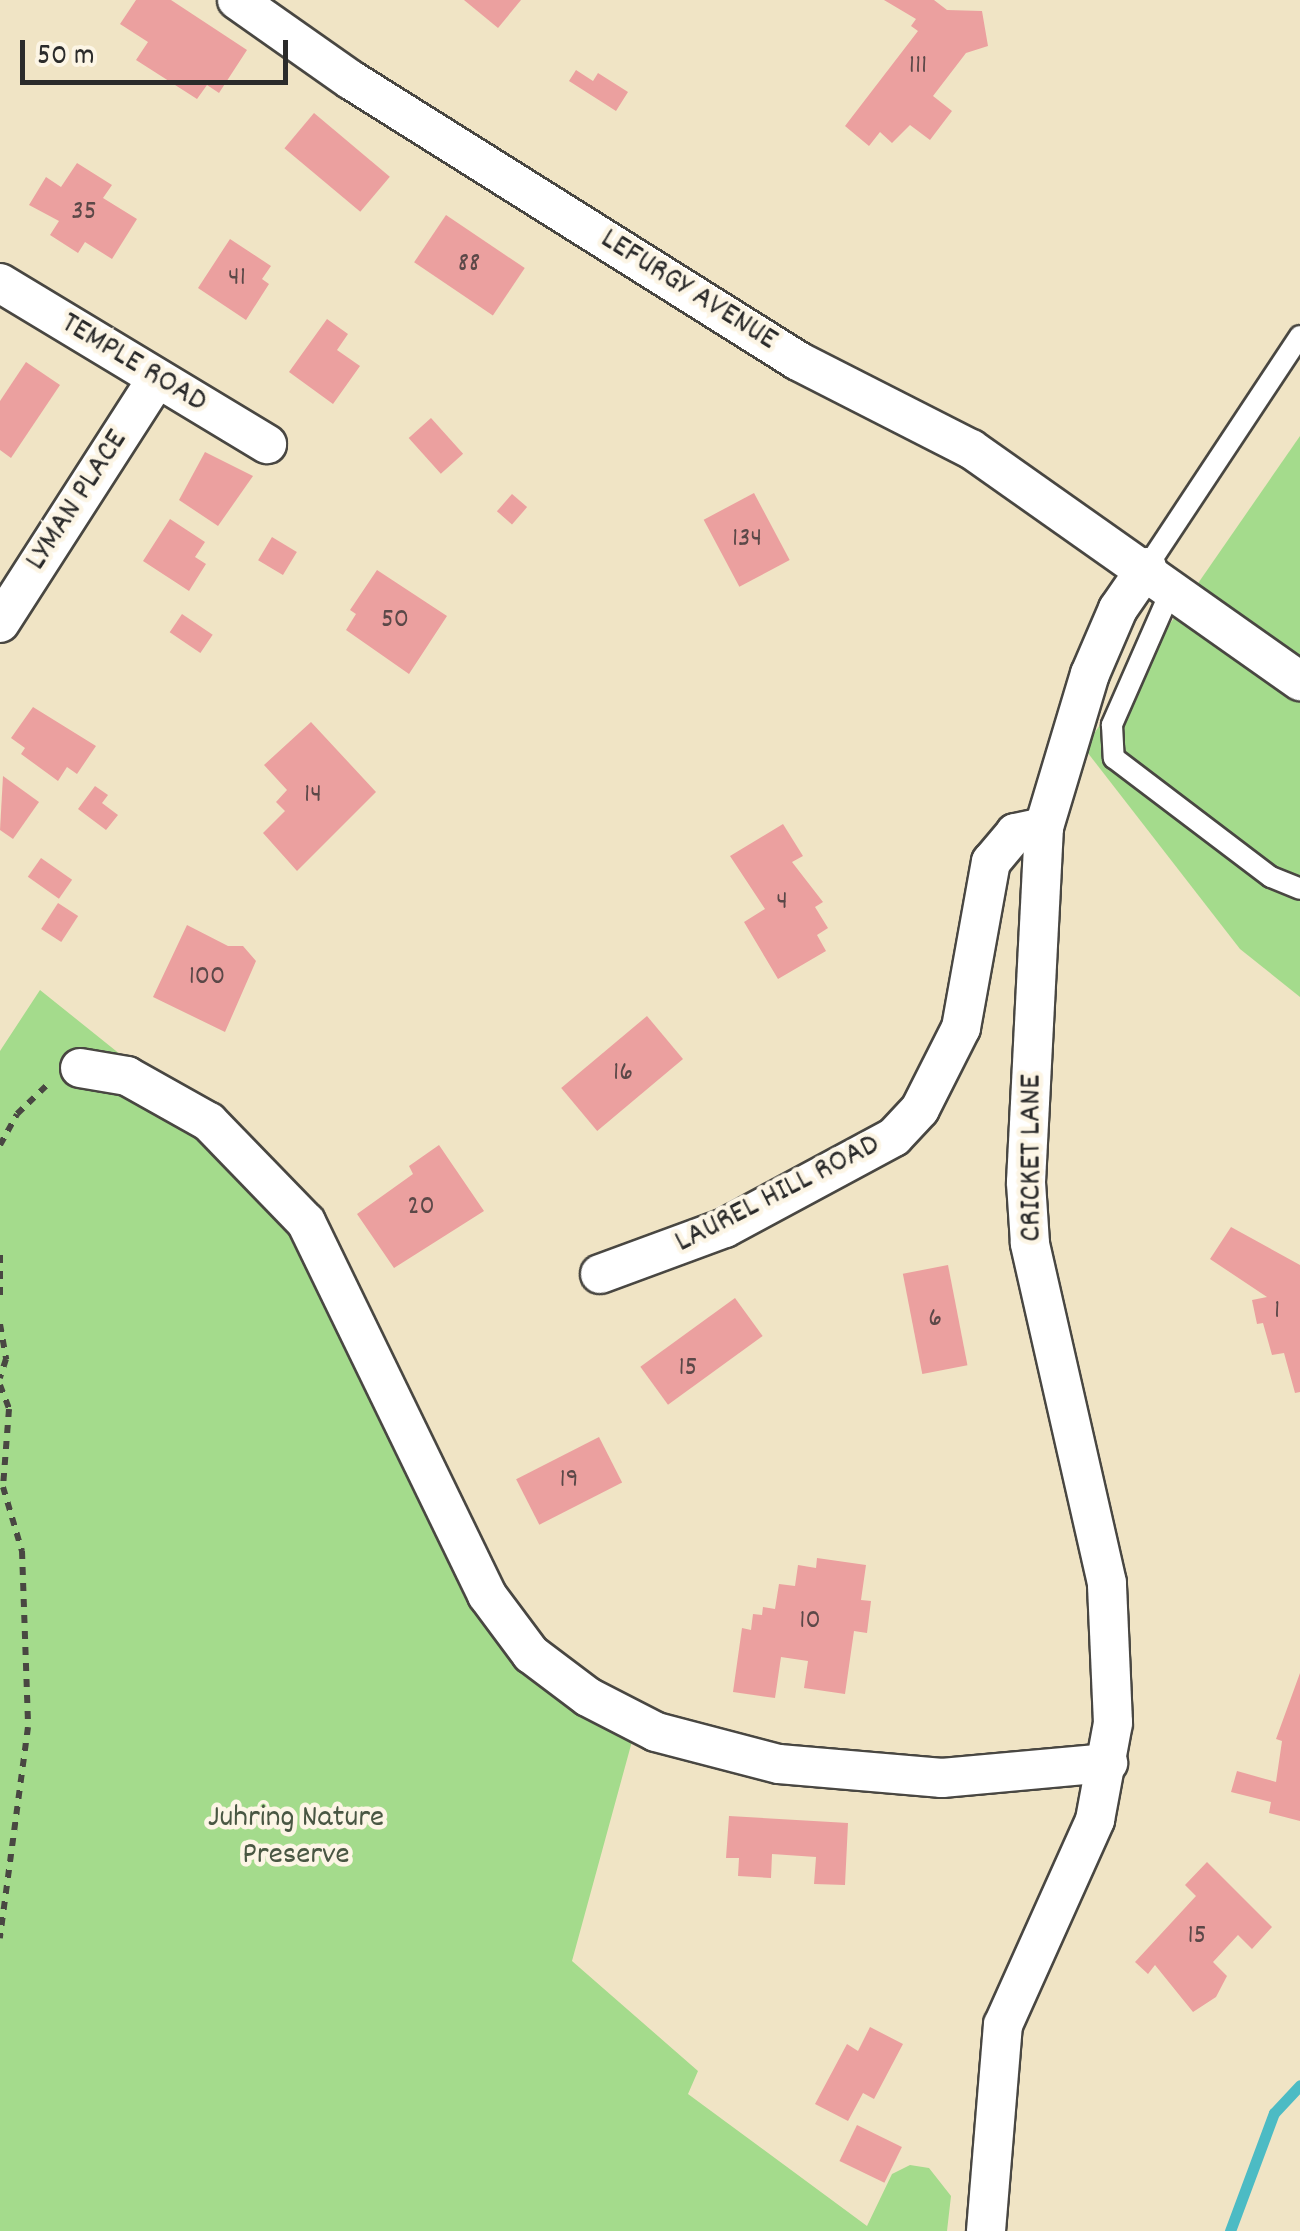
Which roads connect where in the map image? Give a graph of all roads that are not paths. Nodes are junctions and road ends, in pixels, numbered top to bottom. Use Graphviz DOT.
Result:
graph roads {
  1 [pos="237,0"];
  2 [pos="0,283"];
  3 [pos="1300,336"];
  4 [pos="156,380"];
  5 [pos="267,444"];
  6 [pos="1160,578"];
  7 [pos="0,622"];
  8 [pos="1300,681"];
  9 [pos="1044,826"];
  10 [pos="1300,888"];
  11 [pos="80,1068"];
  12 [pos="600,1274"];
  13 [pos="1108,1763"];
  14 [pos="986,2231"];
  1 -- 6 [label="street, LEFURGY AVENUE"];
  2 -- 4 [label="street, TEMPLE ROAD"];
  3 -- 6 [label="lane"];
  4 -- 5 [label="street, TEMPLE ROAD"];
  4 -- 7 [label="street, LYMAN PLACE"];
  6 -- 8 [label="street, LEFURGY AVENUE"];
  6 -- 9 [label="street, CRICKET LANE"];
  6 -- 10 [label="lane"];
  9 -- 12 [label="street, LAUREL HILL ROAD"];
  9 -- 13 [label="street, CRICKET LANE"];
  11 -- 13 [label="street"];
  13 -- 14 [label="street, CRICKET LANE"];
}
